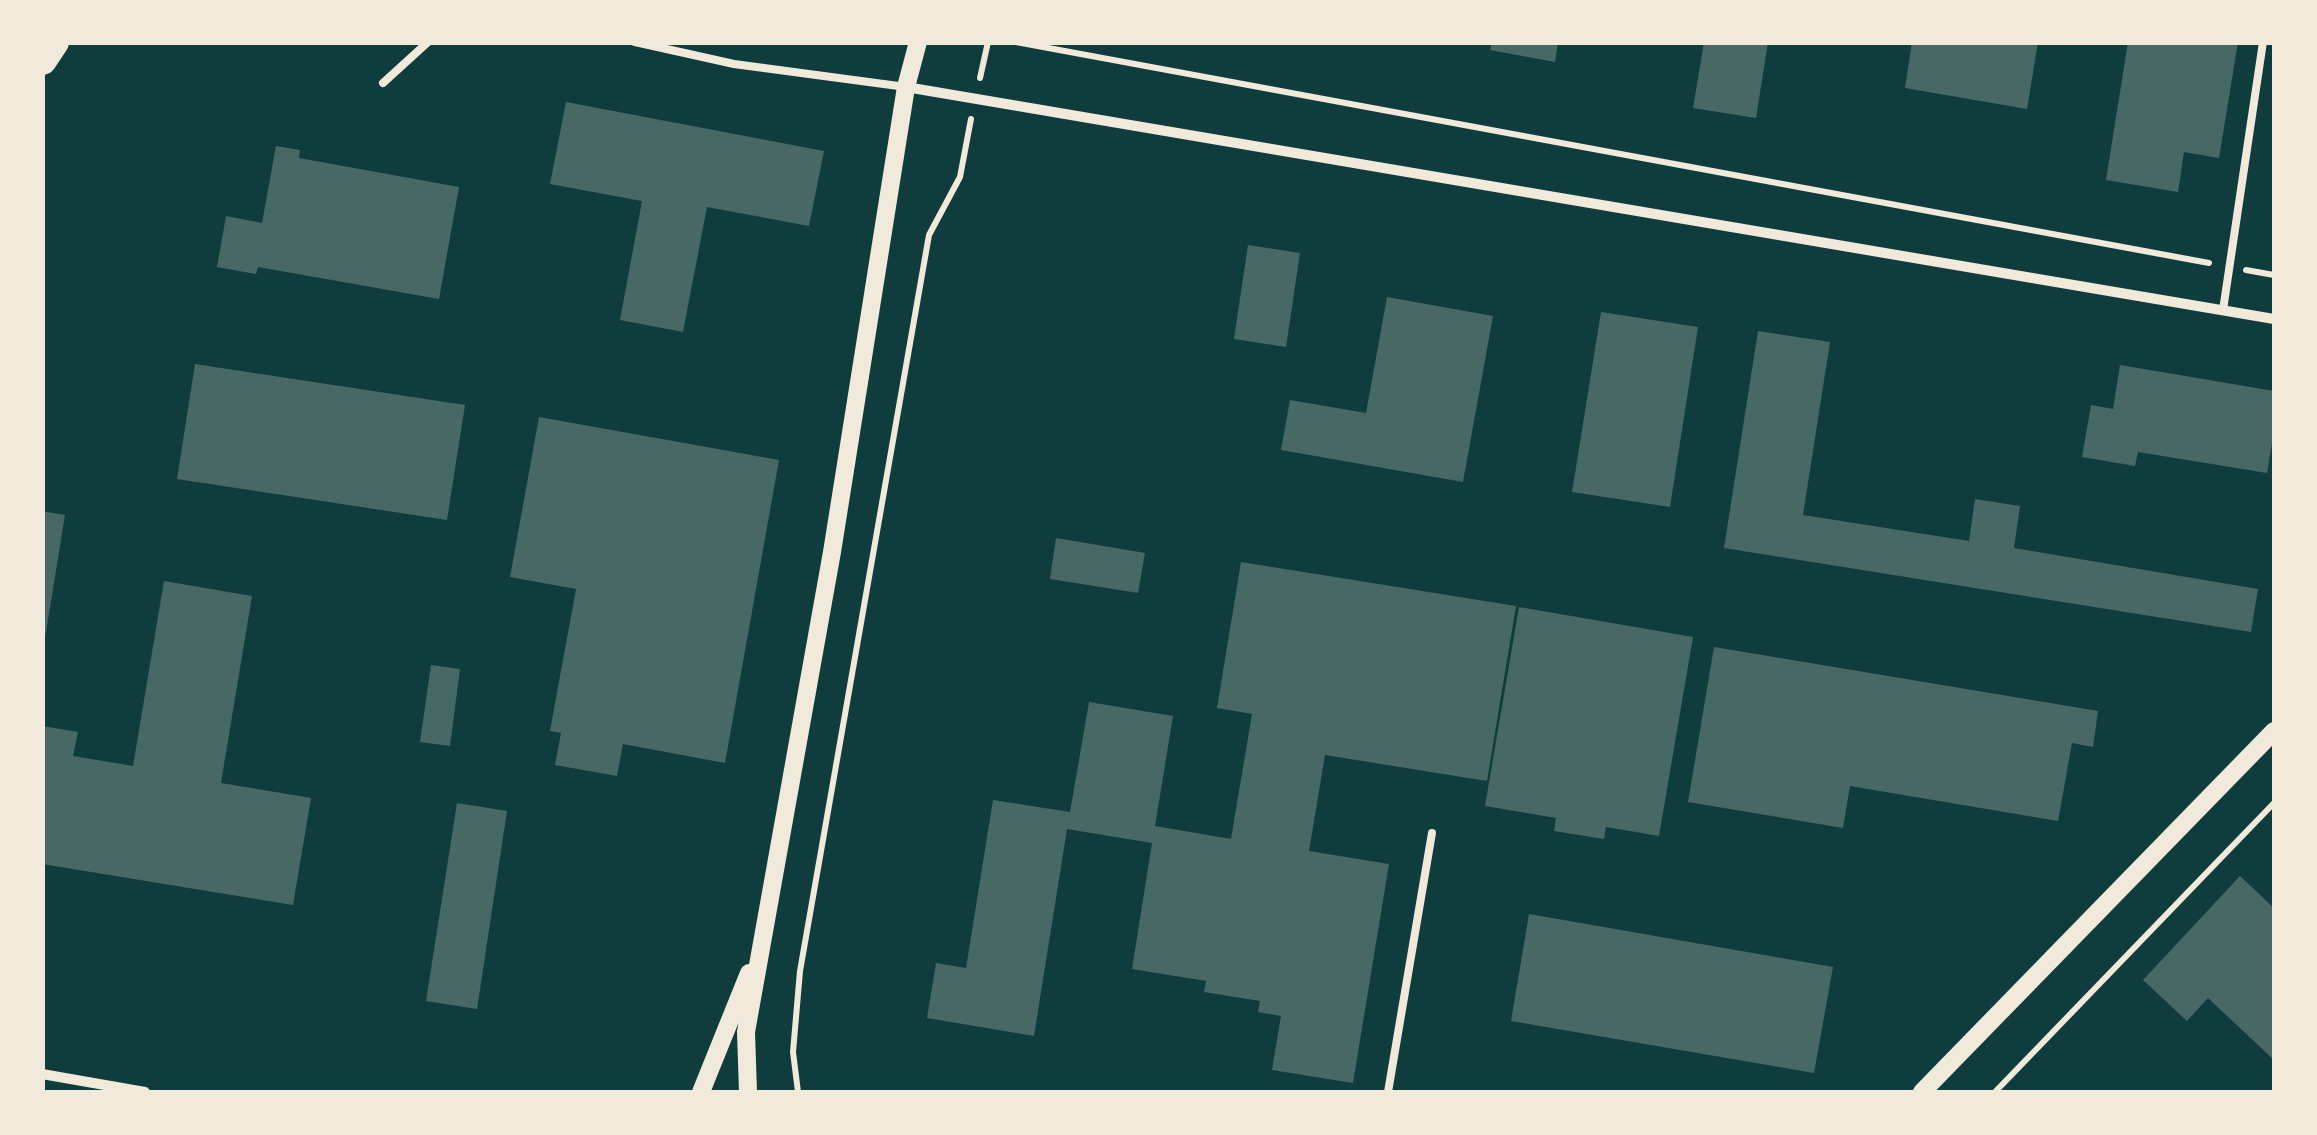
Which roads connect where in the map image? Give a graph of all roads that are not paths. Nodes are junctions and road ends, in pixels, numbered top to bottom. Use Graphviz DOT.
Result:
graph roads {
  1 [pos="54,42"];
  2 [pos="428,42"];
  3 [pos="635,42"];
  4 [pos="918,42"];
  5 [pos="2262,42"];
  6 [pos="42,60"];
  7 [pos="382,82"];
  8 [pos="906,87"];
  9 [pos="2223,310"];
  10 [pos="2274,319"];
  11 [pos="2274,730"];
  12 [pos="1432,833"];
  13 [pos="762,940"];
  14 [pos="42,1074"];
  15 [pos="145,1092"];
  16 [pos="701,1092"];
  17 [pos="748,1092"];
  18 [pos="1388,1092"];
  19 [pos="1922,1092"];
  1 -- 6 [label="highway"];
  2 -- 7 [label="lane"];
  3 -- 8 [label="lane"];
  4 -- 8 [label="street"];
  5 -- 9 [label="lane"];
  8 -- 9 [label="street"];
  8 -- 13 [label="street"];
  9 -- 10 [label="street"];
  11 -- 19 [label="street"];
  12 -- 18 [label="lane"];
  13 -- 16 [label="street"];
  13 -- 17 [label="street"];
  14 -- 15 [label="street"];
}
